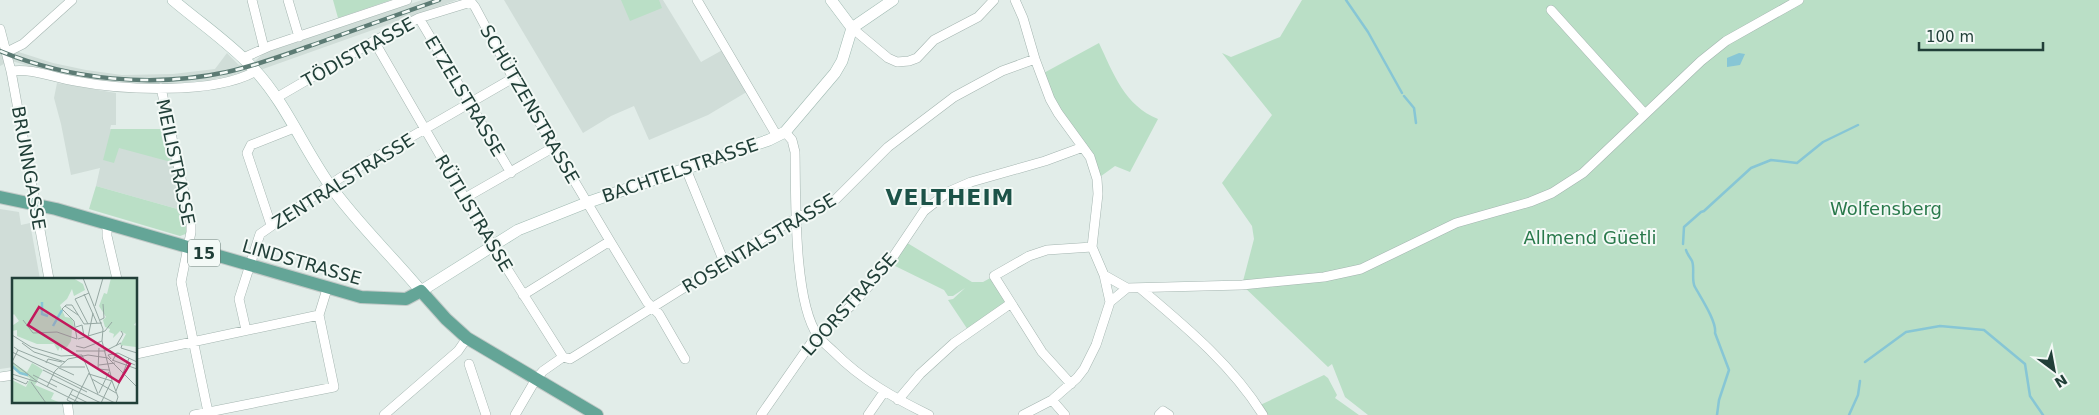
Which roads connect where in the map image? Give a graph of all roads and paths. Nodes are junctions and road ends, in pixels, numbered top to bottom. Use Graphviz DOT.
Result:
graph roads {
  1 [pos="72,0"];
  2 [pos="173,0"];
  3 [pos="252,0"];
  4 [pos="288,0"];
  5 [pos="408,0"];
  6 [pos="698,0"];
  7 [pos="831,0"];
  8 [pos="893,0"];
  9 [pos="994,0"];
  10 [pos="1014,0"];
  11 [pos="1799,0"];
  12 [pos="471,2"];
  13 [pos="1551,10"];
  14 [pos="419,18"];
  15 [pos="852,28"];
  16 [pos="0,30"];
  17 [pos="298,37"];
  18 [pos="374,41"];
  19 [pos="264,48"];
  20 [pos="7,52"];
  21 [pos="243,58"];
  22 [pos="1035,59"];
  23 [pos="0,66"];
  24 [pos="10,66"];
  25 [pos="256,71"];
  26 [pos="513,78"];
  27 [pos="160,88"];
  28 [pos="276,98"];
  29 [pos="469,103"];
  30 [pos="1645,114"];
  31 [pos="294,128"];
  32 [pos="424,129"];
  33 [pos="781,134"];
  34 [pos="554,147"];
  35 [pos="1083,147"];
  36 [pos="686,169"];
  37 [pos="511,173"];
  38 [pos="330,184"];
  39 [pos="0,198"];
  40 [pos="465,198"];
  41 [pos="586,203"];
  42 [pos="36,205"];
  43 [pos="797,218"];
  44 [pos="107,224"];
  45 [pos="271,225"];
  46 [pos="610,242"];
  47 [pos="492,245"];
  48 [pos="1092,247"];
  49 [pos="188,248"];
  50 [pos="724,262"];
  51 [pos="249,266"];
  52 [pos="1104,275"];
  53 [pos="49,278"];
  54 [pos="117,278"];
  55 [pos="1127,288"];
  56 [pos="327,289"];
  57 [pos="1141,289"];
  58 [pos="421,291"];
  59 [pos="522,294"];
  60 [pos="1110,302"];
  61 [pos="1010,304"];
  62 [pos="652,308"];
  63 [pos="318,315"];
  64 [pos="246,330"];
  65 [pos="818,336"];
  66 [pos="467,338"];
  67 [pos="195,341"];
  68 [pos="138,354"];
  69 [pos="563,357"];
  70 [pos="686,359"];
  71 [pos="469,364"];
  72 [pos="536,380"];
  73 [pos="1071,384"];
  74 [pos="884,392"];
  75 [pos="898,400"];
  76 [pos="1052,400"];
  77 [pos="68,402"];
  78 [pos="208,412"];
  79 [pos="69,415"];
  80 [pos="194,415"];
  81 [pos="384,415"];
  82 [pos="486,415"];
  83 [pos="515,415"];
  84 [pos="597,415"];
  85 [pos="761,415"];
  86 [pos="868,415"];
  87 [pos="929,415"];
  88 [pos="1023,415"];
  89 [pos="1065,415"];
  90 [pos="1159,415"];
  91 [pos="1169,415"];
  92 [pos="1263,415"];
  1 -- 20 [label="street"];
  2 -- 21 [label="street"];
  3 -- 19 [label="street"];
  4 -- 17 [label="street"];
  5 -- 17 [label="street"];
  6 -- 33 [label="street"];
  7 -- 15 [label="street"];
  8 -- 15 [label="street"];
  9 -- 15 [label="street"];
  10 -- 22 [label="street"];
  11 -- 30 [label="street"];
  12 -- 14 [label="street, TÖDISTRASSE"];
  12 -- 26 [label="street, SCHÜTZENSTRASSE"];
  13 -- 30 [label="street"];
  14 -- 18 [label="street, TÖDISTRASSE"];
  14 -- 29 [label="street, ETZELSTRASSE"];
  15 -- 33 [label="street, BACHTELSTRASSE"];
  16 -- 20 [label="street, BRUNNGASSE"];
  17 -- 19 [label="street"];
  18 -- 28 [label="street, TÖDISTRASSE"];
  18 -- 32 [label="street, RÜTLISTRASSE"];
  19 -- 21 [label="street"];
  20 -- 24 [label="street, BRUNNGASSE"];
  21 -- 25 [label="street"];
  22 -- 35 [label="street"];
  22 -- 43 [label="street, ROSENTALSTRASSE"];
  23 -- 24 [label="street"];
  24 -- 27 [label="street"];
  24 -- 42 [label="street, BRUNNGASSE"];
  25 -- 27 [label="street"];
  25 -- 28 [label="street"];
  26 -- 29 [label="street, ZENTRALSTRASSE"];
  26 -- 34 [label="street, SCHÜTZENSTRASSE"];
  27 -- 49 [label="street, MEILISTRASSE"];
  28 -- 31 [label="street"];
  29 -- 32 [label="street, ZENTRALSTRASSE"];
  29 -- 37 [label="street, ETZELSTRASSE"];
  30 -- 57 [label="street"];
  31 -- 38 [label="street"];
  31 -- 45 [label="street"];
  32 -- 38 [label="street, ZENTRALSTRASSE"];
  32 -- 40 [label="street, RÜTLISTRASSE"];
  33 -- 36 [label="street, BACHTELSTRASSE"];
  33 -- 43 [label="street"];
  34 -- 37 [label="street"];
  34 -- 41 [label="street, SCHÜTZENSTRASSE"];
  35 -- 48 [label="street"];
  35 -- 65 [label="street, LOORSTRASSE"];
  36 -- 41 [label="street, BACHTELSTRASSE"];
  36 -- 50 [label="street"];
  37 -- 40 [label="street"];
  38 -- 45 [label="street, ZENTRALSTRASSE"];
  38 -- 58 [label="street"];
  39 -- 42 [label="main road, LINDSTRASSE / 15"];
  40 -- 47 [label="street, RÜTLISTRASSE"];
  41 -- 46 [label="street, SCHÜTZENSTRASSE"];
  41 -- 47 [label="street, BACHTELSTRASSE"];
  42 -- 44 [label="main road, LINDSTRASSE / 15"];
  42 -- 53 [label="street, BRUNNGASSE"];
  43 -- 50 [label="street, ROSENTALSTRASSE"];
  43 -- 65 [label="street"];
  44 -- 49 [label="main road, LINDSTRASSE / 15"];
  44 -- 54 [label="street"];
  45 -- 51 [label="street, ZENTRALSTRASSE"];
  46 -- 59 [label="street"];
  46 -- 62 [label="street, SCHÜTZENSTRASSE"];
  47 -- 58 [label="street, BACHTELSTRASSE"];
  47 -- 59 [label="street, RÜTLISTRASSE"];
  48 -- 52 [label="street"];
  48 -- 61 [label="street"];
  49 -- 51 [label="main road, LINDSTRASSE / 15"];
  49 -- 67 [label="street, MEILISTRASSE"];
  50 -- 62 [label="street, ROSENTALSTRASSE"];
  51 -- 56 [label="main road, LINDSTRASSE / 15"];
  51 -- 64 [label="street, ZENTRALSTRASSE"];
  52 -- 55 [label="street"];
  52 -- 60 [label="street"];
  55 -- 57 [label="street"];
  55 -- 60 [label="street"];
  56 -- 58 [label="main road, LINDSTRASSE / 15"];
  56 -- 63 [label="street"];
  57 -- 92 [label="street"];
  58 -- 66 [label="main road"];
  59 -- 69 [label="street, RÜTLISTRASSE"];
  60 -- 73 [label="street"];
  61 -- 73 [label="street"];
  61 -- 75 [label="street"];
  62 -- 69 [label="street, ROSENTALSTRASSE"];
  62 -- 70 [label="street, SCHÜTZENSTRASSE"];
  63 -- 64 [label="street"];
  63 -- 78 [label="street"];
  64 -- 67 [label="street"];
  65 -- 74 [label="street"];
  65 -- 85 [label="street, LOORSTRASSE"];
  66 -- 72 [label="main road"];
  66 -- 81 [label="street"];
  67 -- 68 [label="street"];
  67 -- 78 [label="street, MEILISTRASSE"];
  69 -- 72 [label="street, ROSENTALSTRASSE"];
  71 -- 82 [label="street"];
  72 -- 83 [label="street, ROSENTALSTRASSE"];
  72 -- 84 [label="main road"];
  73 -- 76 [label="street"];
  74 -- 75 [label="street"];
  74 -- 86 [label="street"];
  75 -- 87 [label="street"];
  76 -- 88 [label="street"];
  76 -- 89 [label="street"];
  77 -- 79 [label="street"];
  78 -- 80 [label="street"];
  90 -- 91 [label="street"];
}
